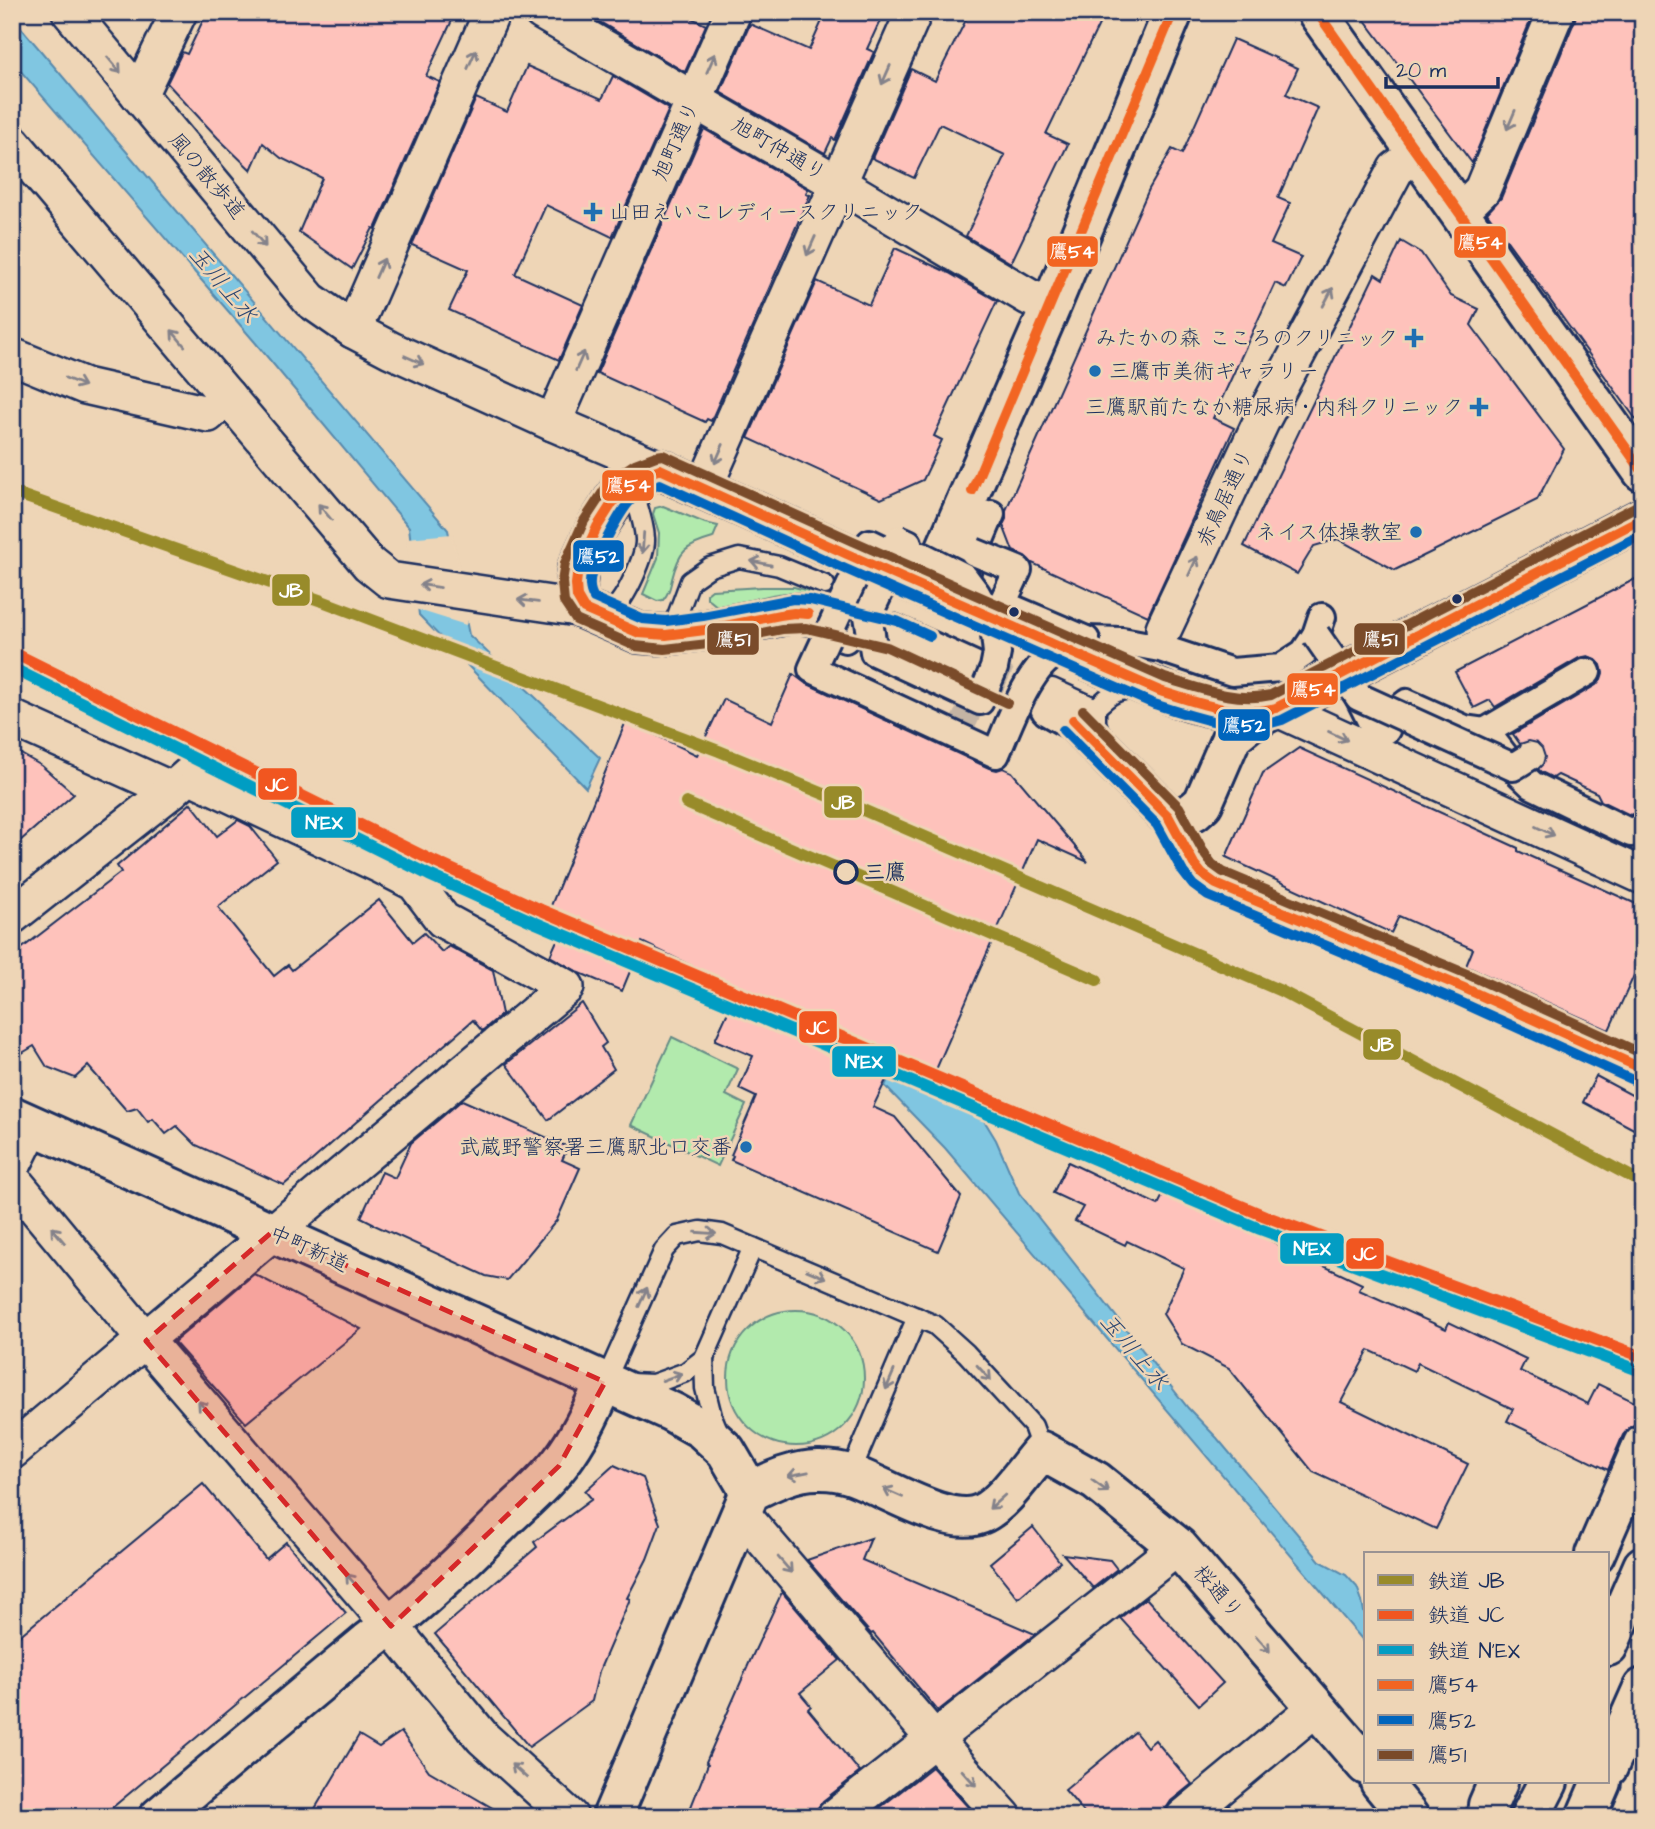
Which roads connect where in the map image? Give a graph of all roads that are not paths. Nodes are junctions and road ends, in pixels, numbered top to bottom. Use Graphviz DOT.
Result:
graph roads {
  1 [pos="70,12"];
  2 [pos="179,12"];
  3 [pos="492,12"];
  4 [pos="542,12"];
  5 [pos="733,12"];
  6 [pos="914,12"];
  7 [pos="1172,12"];
  8 [pos="1317,12"];
  9 [pos="1556,12"];
  10 [pos="139,95"];
  11 [pos="694,101"];
  12 [pos="12,142"];
  13 [pos="1416,154"];
  14 [pos="839,184"];
  15 [pos="1459,214"];
  16 [pos="1051,306"];
  17 [pos="353,330"];
  18 [pos="12,356"];
  19 [pos="227,396"];
  20 [pos="553,423"];
  21 [pos="638,469"];
  22 [pos="1643,472"];
  23 [pos="704,488"];
  24 [pos="991,514"];
  25 [pos="1643,518"];
  26 [pos="847,554"];
  27 [pos="903,563"];
  28 [pos="969,578"];
  29 [pos="591,612"];
  30 [pos="1018,612"];
  31 [pos="829,613"];
  32 [pos="1049,624"];
  33 [pos="894,625"];
  34 [pos="1164,628"];
  35 [pos="666,635"];
  36 [pos="943,637"];
  37 [pos="1088,650"];
  38 [pos="982,669"];
  39 [pos="1587,672"];
  40 [pos="1160,691"];
  41 [pos="1051,697"];
  42 [pos="1096,708"];
  43 [pos="1276,708"];
  44 [pos="12,718"];
  45 [pos="1227,722"];
  46 [pos="1466,736"];
  47 [pos="990,751"];
  48 [pos="1110,757"];
  49 [pos="172,790"];
  50 [pos="1168,816"];
  51 [pos="1643,826"];
  52 [pos="1643,876"];
  53 [pos="12,916"];
  54 [pos="1643,1069"];
  55 [pos="22,1120"];
  56 [pos="12,1167"];
  57 [pos="12,1179"];
  58 [pos="272,1233"];
  59 [pos="753,1247"];
  60 [pos="916,1317"];
  61 [pos="146,1341"];
  62 [pos="704,1359"];
  63 [pos="605,1382"];
  64 [pos="1643,1444"];
  65 [pos="12,1451"];
  66 [pos="726,1451"];
  67 [pos="1042,1451"];
  68 [pos="850,1474"];
  69 [pos="745,1503"];
  70 [pos="1178,1547"];
  71 [pos="1596,1552"];
  72 [pos="1643,1566"];
  73 [pos="390,1626"];
  74 [pos="1610,1641"];
  75 [pos="1643,1688"];
  76 [pos="1317,1707"];
  77 [pos="934,1739"];
  78 [pos="1610,1762"];
  79 [pos="1364,1763"];
  80 [pos="1382,1784"];
  81 [pos="1497,1784"];
  82 [pos="1547,1784"];
  83 [pos="1600,1784"];
  84 [pos="159,1817"];
  85 [pos="569,1817"];
  86 [pos="612,1817"];
  87 [pos="835,1817"];
  88 [pos="1004,1817"];
  89 [pos="1184,1817"];
  90 [pos="1409,1817"];
  91 [pos="1487,1817"];
  92 [pos="1530,1817"];
  93 [pos="1586,1817"];
  1 -- 10 [label="street, 風の散歩道, one-way"];
  2 -- 10 [label="street"];
  17 -- 3 [label="street, one-way"];
  4 -- 11 [label="street, 旭町仲通り"];
  11 -- 5 [label="street, 旭町通り, one-way"];
  6 -- 14 [label="street, one-way"];
  7 -- 16 [label="street"];
  8 -- 13 [label="street"];
  9 -- 15 [label="street, one-way"];
  10 -- 17 [label="street, 風の散歩道, one-way"];
  11 -- 14 [label="street, 旭町仲通り"];
  20 -- 11 [label="street, 旭町通り, one-way"];
  19 -- 12 [label="street, one-way"];
  13 -- 15 [label="street"];
  34 -- 13 [label="street, 赤鳥居通り, one-way"];
  14 -- 16 [label="street, 旭町仲通り"];
  14 -- 23 [label="street, one-way"];
  15 -- 22 [label="street"];
  16 -- 27 [label="street"];
  17 -- 20 [label="street, 風の散歩道, one-way"];
  18 -- 19 [label="street, one-way"];
  29 -- 19 [label="street, one-way"];
  20 -- 21 [label="street, 風の散歩道"];
  21 -- 23 [label="street"];
  21 -- 29 [label="street"];
  21 -- 29 [label="lane, one-way"];
  23 -- 26 [label="street"];
  24 -- 28 [label="street"];
  25 -- 43 [label="street"];
  27 -- 28 [label="street"];
  27 -- 31 [label="street"];
  27 -- 38 [label="street, bridge"];
  27 -- 47 [label="street, bridge"];
  28 -- 30 [label="street, bridge"];
  28 -- 38 [label="street, bridge"];
  29 -- 35 [label="street"];
  30 -- 32 [label="street, bridge"];
  30 -- 38 [label="street, bridge"];
  31 -- 35 [label="street"];
  31 -- 35 [label="lane, one-way"];
  32 -- 37 [label="street, bridge"];
  32 -- 47 [label="street"];
  33 -- 36 [label="lane"];
  33 -- 38 [label="street"];
  37 -- 40 [label="street"];
  37 -- 46 [label="street, bridge"];
  37 -- 47 [label="street, bridge"];
  39 -- 46 [label="street"];
  40 -- 42 [label="lane"];
  40 -- 45 [label="street"];
  41 -- 42 [label="lane"];
  41 -- 48 [label="street"];
  42 -- 48 [label="lane"];
  43 -- 45 [label="street"];
  43 -- 52 [label="street, one-way"];
  44 -- 49 [label="street"];
  45 -- 50 [label="street"];
  46 -- 51 [label="street, bridge"];
  48 -- 50 [label="street"];
  49 -- 53 [label="street"];
  49 -- 58 [label="street"];
  50 -- 54 [label="street"];
  55 -- 56 [label="street"];
  55 -- 58 [label="street, 中町新道"];
  61 -- 57 [label="street, one-way"];
  58 -- 61 [label="street"];
  58 -- 63 [label="street, 中町新道"];
  59 -- 60 [label="lane, one-way"];
  59 -- 62 [label="lane"];
  63 -- 59 [label="lane, one-way"];
  60 -- 67 [label="lane, one-way"];
  60 -- 68 [label="lane, one-way"];
  61 -- 65 [label="street"];
  73 -- 61 [label="street, one-way"];
  63 -- 62 [label="lane, one-way"];
  62 -- 66 [label="lane"];
  63 -- 66 [label="street, 中町新道"];
  63 -- 73 [label="street"];
  64 -- 71 [label="street"];
  66 -- 69 [label="street, 中町新道"];
  67 -- 68 [label="street, one-way"];
  67 -- 70 [label="street, 桜通り, one-way"];
  68 -- 69 [label="street, one-way"];
  69 -- 77 [label="street, one-way"];
  69 -- 86 [label="street"];
  70 -- 76 [label="street, 桜通り, one-way"];
  70 -- 77 [label="street"];
  72 -- 74 [label="street"];
  73 -- 84 [label="street"];
  85 -- 73 [label="street, one-way"];
  75 -- 78 [label="street"];
  76 -- 79 [label="street, 桜通り"];
  76 -- 89 [label="street"];
  77 -- 87 [label="street"];
  77 -- 88 [label="street, one-way"];
  80 -- 90 [label="street"];
  81 -- 91 [label="street"];
  82 -- 92 [label="street"];
  83 -- 93 [label="street"];
}
